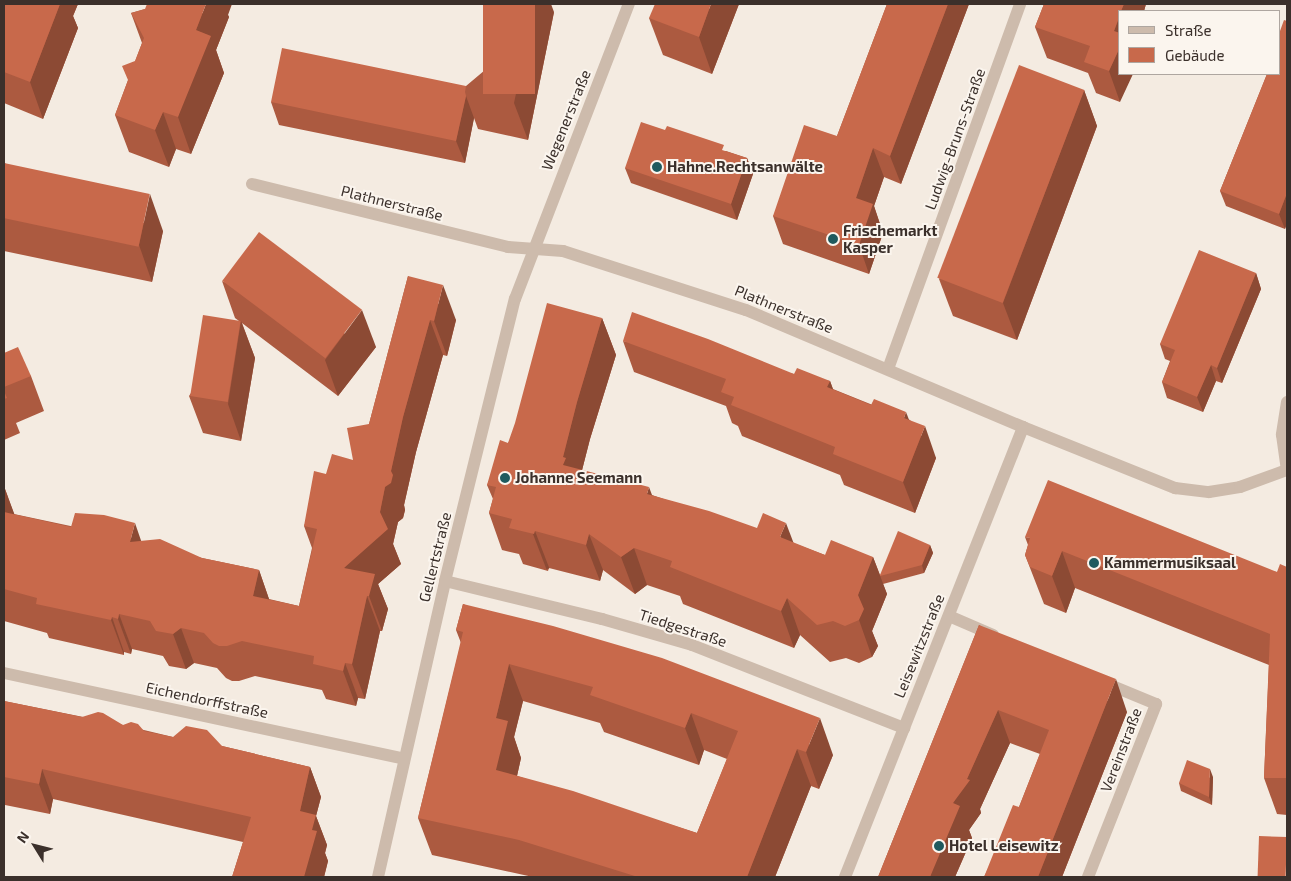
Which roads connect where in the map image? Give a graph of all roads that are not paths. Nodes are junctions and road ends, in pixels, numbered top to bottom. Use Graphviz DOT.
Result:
graph roads {
  1 [pos="630,4"];
  2 [pos="1020,4"];
  3 [pos="252,184"];
  4 [pos="534,248"];
  5 [pos="888,369"];
  6 [pos="1287,402"];
  7 [pos="1023,427"];
  8 [pos="1287,470"];
  9 [pos="445,581"];
  10 [pos="949,616"];
  11 [pos="1001,639"];
  12 [pos="4,672"];
  13 [pos="1092,677"];
  14 [pos="904,728"];
  15 [pos="404,759"];
  16 [pos="378,877"];
  17 [pos="845,877"];
  18 [pos="1088,877"];
  1 -- 4 [label="street, Wegenerstraße"];
  2 -- 5 [label="street, Ludwig-Bruns-Straße"];
  3 -- 4 [label="street, Plathnerstraße"];
  4 -- 5 [label="street, Plathnerstraße"];
  4 -- 9 [label="street, Gellertstraße"];
  5 -- 7 [label="street, Plathnerstraße"];
  6 -- 8 [label="street"];
  7 -- 8 [label="street, Plathnerstraße"];
  7 -- 10 [label="street, Leisewitzstraße"];
  9 -- 14 [label="street, Tiedgestraße"];
  9 -- 15 [label="street, Gellertstraße"];
  10 -- 11 [label="street"];
  10 -- 14 [label="street, Leisewitzstraße"];
  12 -- 15 [label="street, Eichendorffstraße"];
  13 -- 18 [label="street, Vereinstraße"];
  14 -- 17 [label="street, Leisewitzstraße"];
  15 -- 16 [label="street, Gellertstraße"];
}
